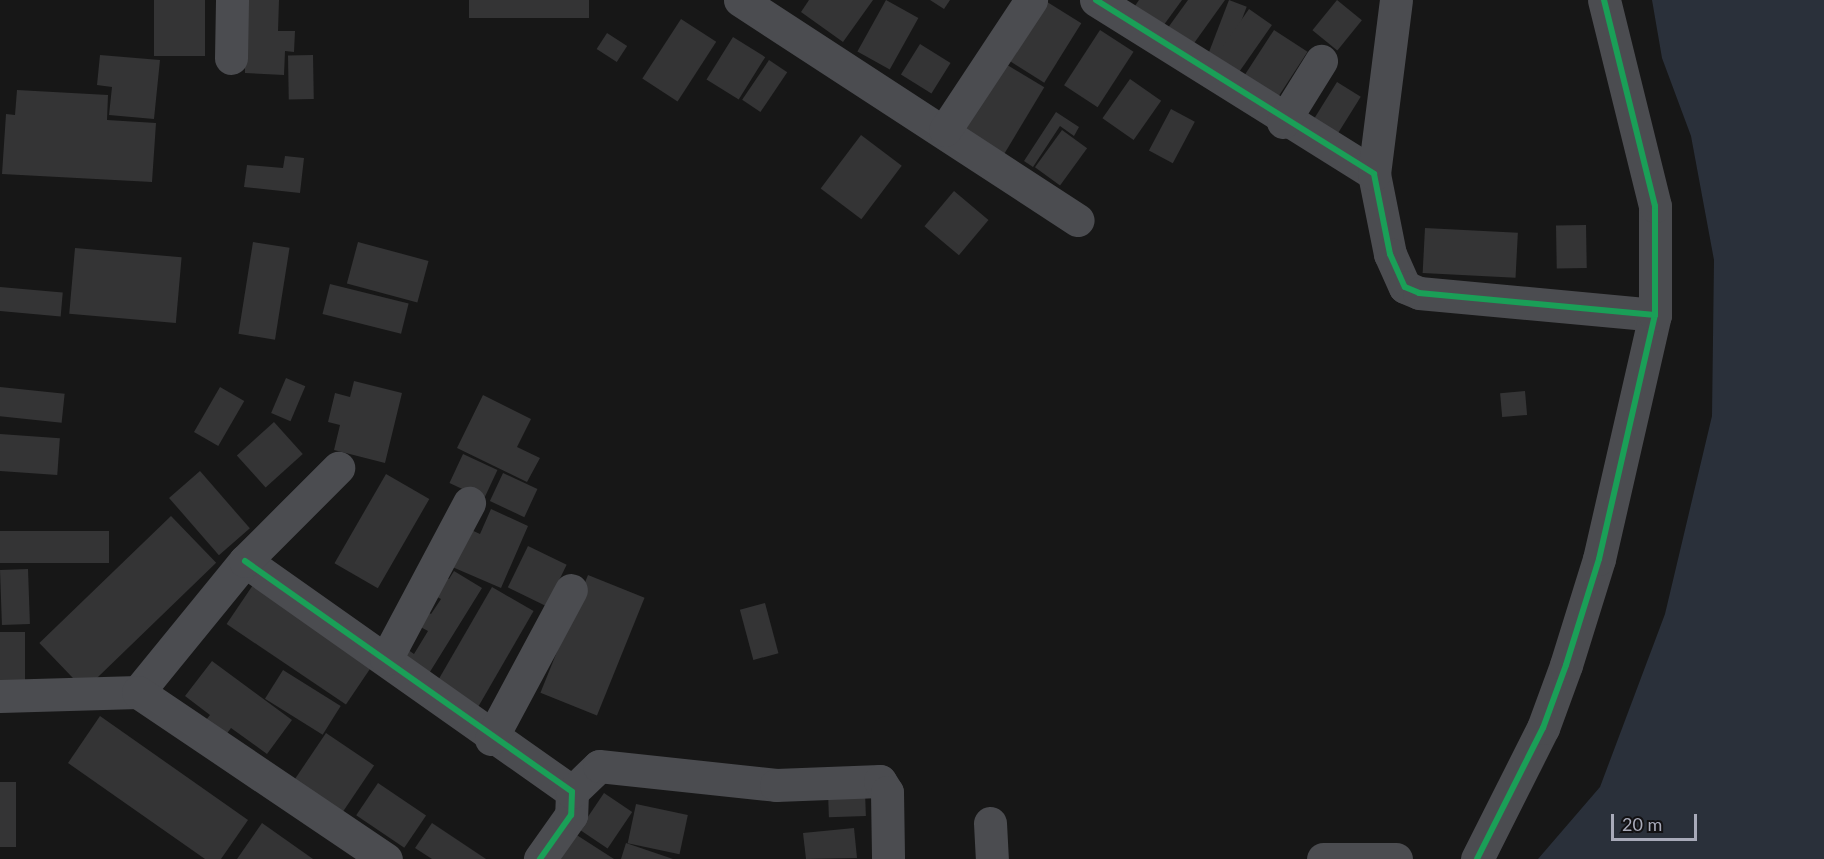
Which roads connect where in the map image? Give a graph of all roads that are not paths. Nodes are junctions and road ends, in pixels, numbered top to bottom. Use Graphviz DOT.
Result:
graph roads {
  1 [pos="232,0"];
  2 [pos="740,0"];
  3 [pos="1030,0"];
  4 [pos="1096,0"];
  5 [pos="1396,0"];
  6 [pos="1604,0"];
  7 [pos="231,58"];
  8 [pos="1321,61"];
  9 [pos="1284,122"];
  10 [pos="945,130"];
  11 [pos="1374,174"];
  12 [pos="1078,220"];
  13 [pos="1655,315"];
  14 [pos="338,468"];
  15 [pos="469,503"];
  16 [pos="245,561"];
  17 [pos="572,590"];
  18 [pos="386,660"];
  19 [pos="138,692"];
  20 [pos="0,696"];
  21 [pos="491,739"];
  22 [pos="572,792"];
  23 [pos="990,823"];
  24 [pos="386,859"];
  25 [pos="540,859"];
  26 [pos="888,859"];
  27 [pos="992,859"];
  28 [pos="1323,859"];
  29 [pos="1396,859"];
  30 [pos="1477,859"];
  1 -- 7 [label="street"];
  2 -- 10 [label="street"];
  3 -- 10 [label="street"];
  4 -- 9 [label="street"];
  5 -- 11 [label="street"];
  6 -- 13 [label="street"];
  8 -- 9 [label="street"];
  9 -- 11 [label="street"];
  10 -- 12 [label="street"];
  11 -- 13 [label="street"];
  13 -- 30 [label="street"];
  14 -- 16 [label="street"];
  15 -- 18 [label="street"];
  16 -- 18 [label="street"];
  16 -- 19 [label="street"];
  17 -- 21 [label="street"];
  18 -- 21 [label="street"];
  19 -- 20 [label="street"];
  19 -- 24 [label="street"];
  21 -- 22 [label="street"];
  22 -- 25 [label="street"];
  22 -- 26 [label="street"];
  23 -- 27 [label="street"];
  28 -- 29 [label="street"];
}
